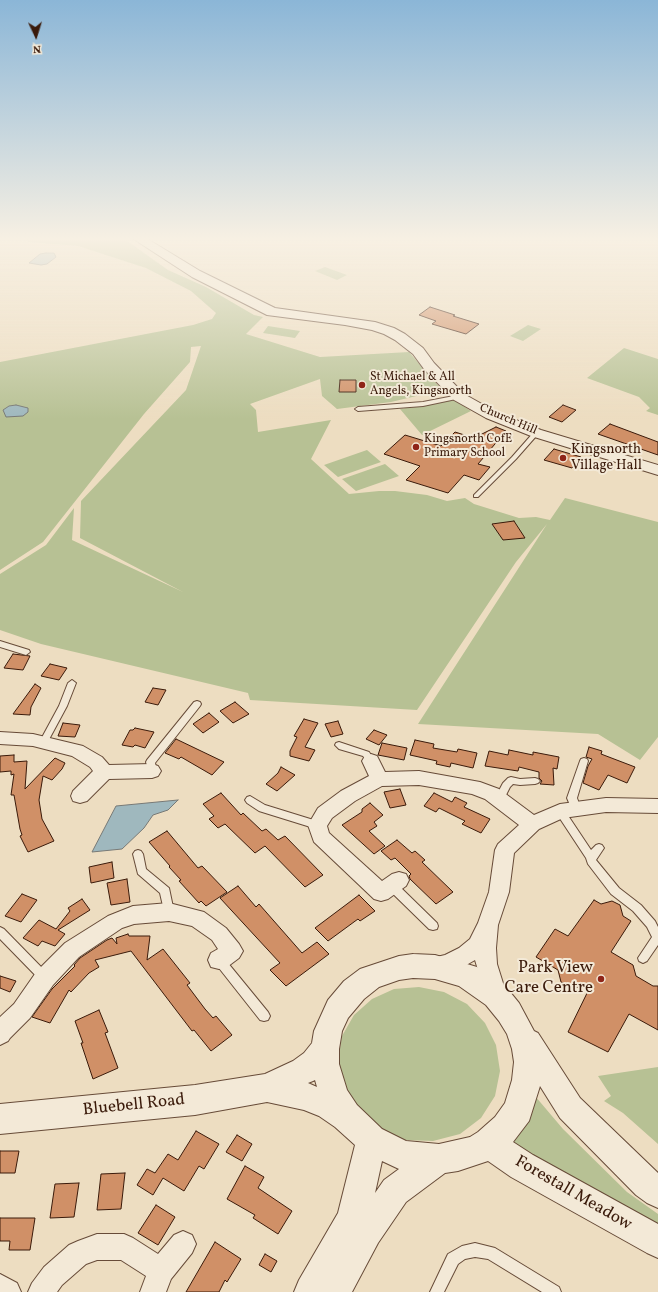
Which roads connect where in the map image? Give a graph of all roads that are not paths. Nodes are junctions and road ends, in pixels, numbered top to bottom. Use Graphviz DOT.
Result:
graph roads {
  1 [pos="245,298"];
  2 [pos="459,397"];
  3 [pos="358,409"];
  4 [pos="536,433"];
  5 [pos="658,470"];
  6 [pos="476,496"];
  7 [pos="0,644"];
  8 [pos="26,652"];
  9 [pos="72,683"];
  10 [pos="197,704"];
  11 [pos="0,738"];
  12 [pos="43,743"];
  13 [pos="339,745"];
  14 [pos="371,761"];
  15 [pos="584,761"];
  16 [pos="152,771"];
  17 [pos="104,772"];
  18 [pos="379,779"];
  19 [pos="535,781"];
  20 [pos="80,796"];
  21 [pos="250,800"];
  22 [pos="499,800"];
  23 [pos="658,806"];
  24 [pos="568,810"];
  25 [pos="532,824"];
  26 [pos="317,825"];
  27 [pos="599,848"];
  28 [pos="138,854"];
  29 [pos="591,856"];
  30 [pos="396,883"];
  31 [pos="169,912"];
  32 [pos="488,925"];
  33 [pos="433,926"];
  34 [pos="0,932"];
  35 [pos="643,958"];
  36 [pos="219,960"];
  37 [pos="428,966"];
  38 [pos="45,978"];
  39 [pos="496,996"];
  40 [pos="264,1016"];
  41 [pos="519,1029"];
  42 [pos="0,1034"];
  43 [pos="325,1049"];
  44 [pos="267,1088"];
  45 [pos="346,1116"];
  46 [pos="0,1119"];
  47 [pos="371,1140"];
  48 [pos="489,1143"];
  49 [pos="439,1159"];
  50 [pos="658,1192"];
  51 [pos="658,1242"];
  52 [pos="183,1244"];
  53 [pos="157,1281"];
  54 [pos="0,1286"];
  55 [pos="8,1292"];
  56 [pos="41,1292"];
  57 [pos="311,1292"];
  58 [pos="334,1292"];
  59 [pos="437,1292"];
  60 [pos="554,1292"];
  1 -- 2 [label="street, Church Hill"];
  2 -- 3 [label="lane"];
  2 -- 4 [label="street, Church Hill"];
  4 -- 5 [label="street, Church Hill"];
  4 -- 6 [label="lane"];
  7 -- 8 [label="lane"];
  9 -- 12 [label="lane"];
  10 -- 16 [label="lane"];
  11 -- 12 [label="street"];
  12 -- 17 [label="street"];
  13 -- 14 [label="lane"];
  14 -- 18 [label="street"];
  15 -- 24 [label="lane"];
  16 -- 17 [label="street"];
  17 -- 20 [label="street"];
  18 -- 22 [label="street"];
  18 -- 26 [label="street"];
  19 -- 22 [label="lane"];
  21 -- 26 [label="lane"];
  22 -- 25 [label="street"];
  23 -- 24 [label="street"];
  24 -- 25 [label="street"];
  24 -- 29 [label="lane"];
  25 -- 32 [label="street"];
  26 -- 30 [label="street"];
  27 -- 29 [label="lane"];
  28 -- 31 [label="lane"];
  29 -- 35 [label="lane"];
  30 -- 33 [label="lane"];
  31 -- 36 [label="street"];
  31 -- 38 [label="street"];
  32 -- 37 [label="street"];
  32 -- 39 [label="street"];
  34 -- 38 [label="lane"];
  36 -- 40 [label="lane"];
  37 -- 39 [label="street"];
  37 -- 43 [label="street"];
  38 -- 42 [label="street"];
  39 -- 41 [label="street"];
  41 -- 48 [label="street"];
  41 -- 50 [label="street"];
  43 -- 44 [label="street, Bluebell Road"];
  43 -- 45 [label="street"];
  44 -- 45 [label="street, Bluebell Road"];
  44 -- 46 [label="street, Bluebell Road"];
  45 -- 47 [label="street"];
  47 -- 49 [label="street"];
  47 -- 57 [label="street"];
  48 -- 49 [label="street"];
  48 -- 51 [label="street, Forestall Meadow"];
  49 -- 58 [label="street"];
  52 -- 53 [label="street"];
  53 -- 56 [label="street"];
  54 -- 55 [label="street"];
  59 -- 60 [label="lane"];
}
